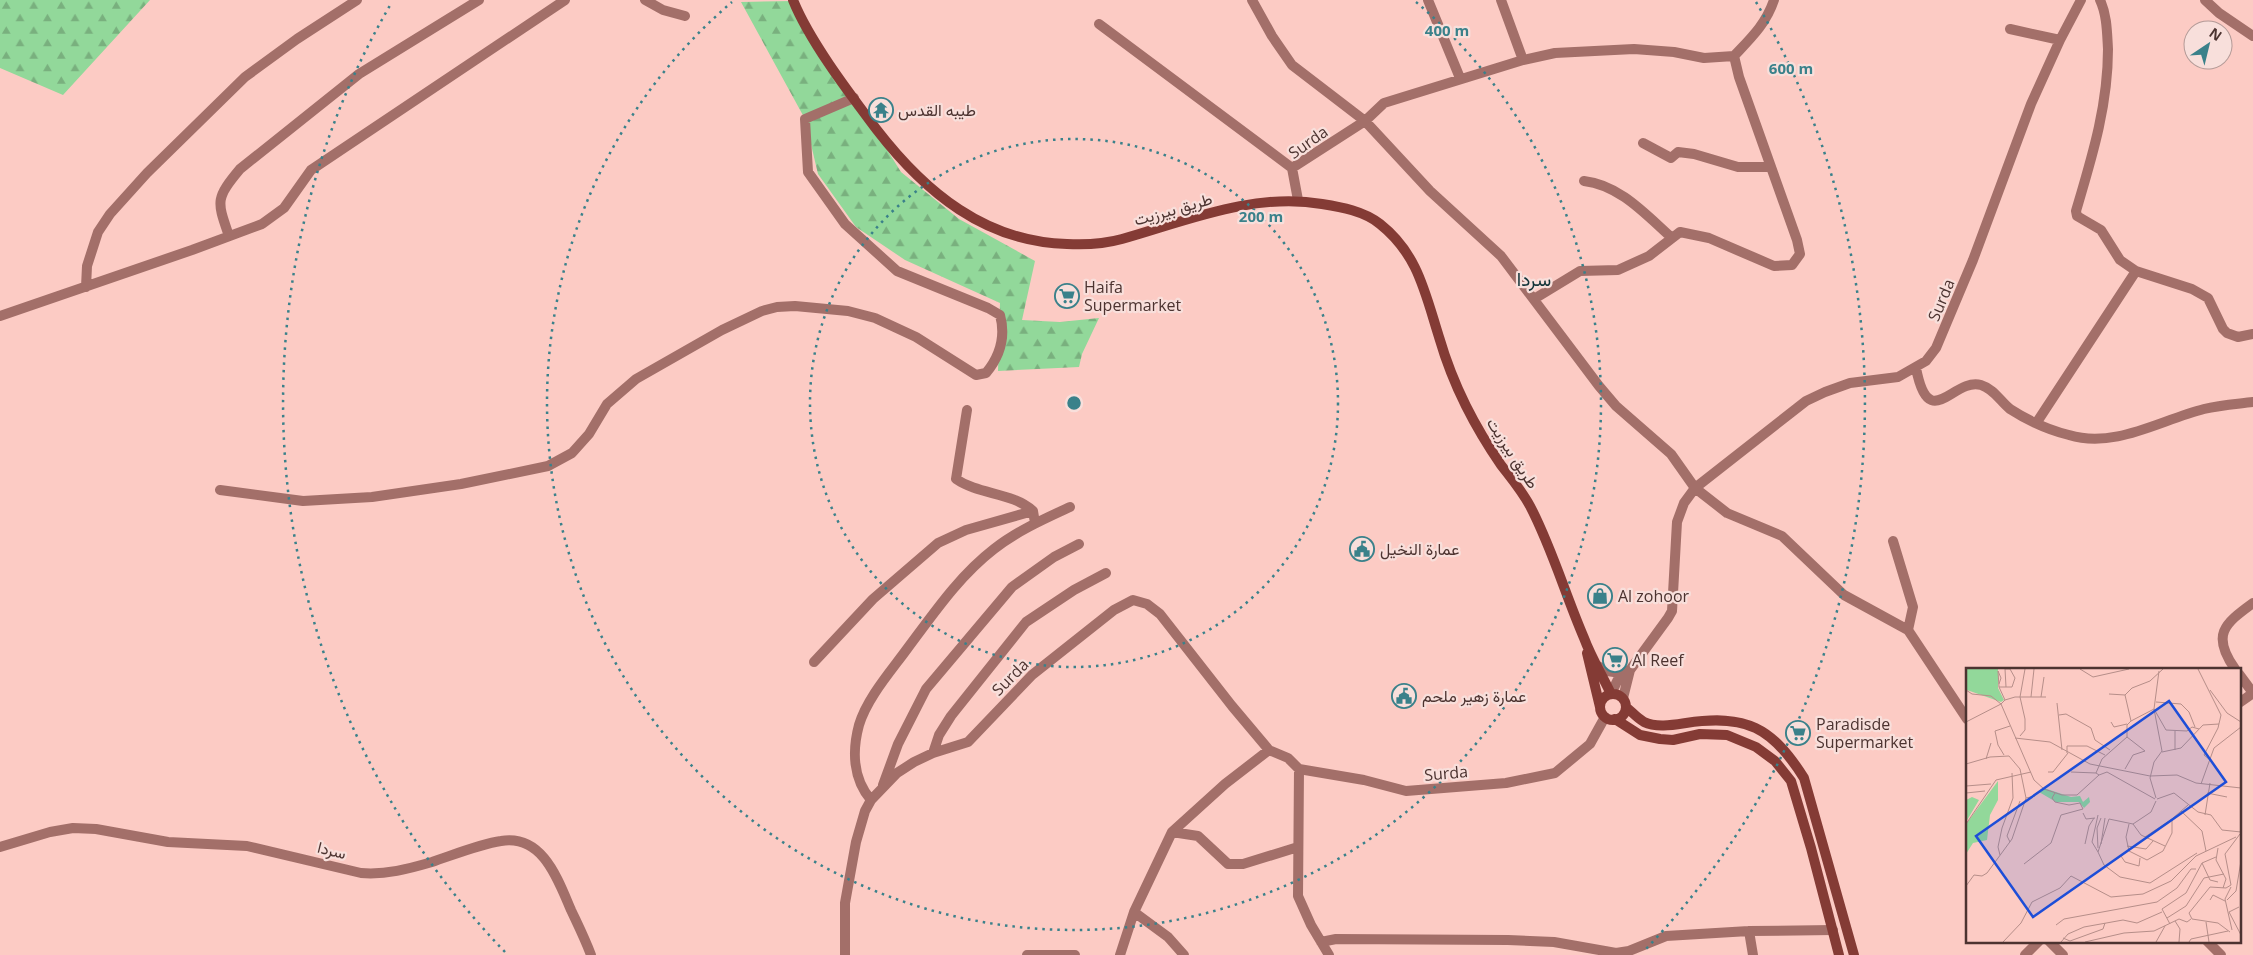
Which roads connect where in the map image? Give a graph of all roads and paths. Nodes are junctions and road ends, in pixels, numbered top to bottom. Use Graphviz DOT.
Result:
graph roads {
  1 [pos="357,0"];
  2 [pos="479,0"];
  3 [pos="565,0"];
  4 [pos="645,0"];
  5 [pos="793,0"];
  6 [pos="1252,0"];
  7 [pos="1428,0"];
  8 [pos="1500,0"];
  9 [pos="1774,0"];
  10 [pos="2081,0"];
  11 [pos="2100,0"];
  12 [pos="2205,0"];
  13 [pos="685,16"];
  14 [pos="1099,24"];
  15 [pos="2010,29"];
  16 [pos="2253,36"];
  17 [pos="2060,40"];
  18 [pos="1734,56"];
  19 [pos="1524,60"];
  20 [pos="1460,78"];
  21 [pos="854,98"];
  22 [pos="1365,122"];
  23 [pos="1643,143"];
  24 [pos="1771,167"];
  25 [pos="1292,168"];
  26 [pos="1584,181"];
  27 [pos="1298,200"];
  28 [pos="229,236"];
  29 [pos="1672,238"];
  30 [pos="2136,271"];
  31 [pos="86,287"];
  32 [pos="1534,299"];
  33 [pos="0,316"];
  34 [pos="2253,334"];
  35 [pos="1916,368"];
  36 [pos="2253,402"];
  37 [pos="967,410"];
  38 [pos="2037,422"];
  39 [pos="1695,488"];
  40 [pos="220,490"];
  41 [pos="1070,507"];
  42 [pos="1033,511"];
  43 [pos="1035,523"];
  44 [pos="1893,541"];
  45 [pos="1079,544"];
  46 [pos="1106,573"];
  47 [pos="2253,603"];
  48 [pos="1908,630"];
  49 [pos="1584,640"];
  50 [pos="814,662"];
  51 [pos="1598,666"];
  52 [pos="2234,668"];
  53 [pos="1626,672"];
  54 [pos="2240,675"];
  55 [pos="2253,693"];
  56 [pos="1611,694"];
  57 [pos="1624,703"];
  58 [pos="2240,703"];
  59 [pos="1600,707"];
  60 [pos="1966,717"];
  61 [pos="1610,718"];
  62 [pos="1269,750"];
  63 [pos="933,753"];
  64 [pos="1299,769"];
  65 [pos="882,788"];
  66 [pos="871,800"];
  67 [pos="1172,832"];
  68 [pos="1298,847"];
  69 [pos="0,848"];
  70 [pos="1134,912"];
  71 [pos="1833,930"];
  72 [pos="1845,930"];
  73 [pos="1749,931"];
  74 [pos="1321,942"];
  75 [pos="2038,942"];
  76 [pos="2050,942"];
  77 [pos="2208,942"];
  78 [pos="1628,953"];
  79 [pos="591,955"];
  80 [pos="845,955"];
  81 [pos="1027,955"];
  82 [pos="1075,955"];
  83 [pos="1120,955"];
  84 [pos="1184,955"];
  85 [pos="1329,955"];
  86 [pos="1753,955"];
  87 [pos="1839,955"];
  88 [pos="1854,955"];
  89 [pos="2025,955"];
  90 [pos="2063,955"];
  91 [pos="2221,955"];
  1 -- 31 [label="street"];
  2 -- 28 [label="street"];
  3 -- 28 [label="street"];
  4 -- 13 [label="street"];
  5 -- 21 [label="main road, طريق بيرزيت"];
  6 -- 22 [label="street"];
  7 -- 20 [label="street"];
  8 -- 19 [label="street"];
  9 -- 18 [label="street"];
  10 -- 17 [label="street, Surda"];
  11 -- 30 [label="street"];
  12 -- 16 [label="street"];
  14 -- 25 [label="street"];
  15 -- 17 [label="street"];
  17 -- 35 [label="street, Surda"];
  18 -- 19 [label="street, Surda"];
  18 -- 24 [label="street"];
  19 -- 20 [label="street, Surda"];
  20 -- 22 [label="street, Surda"];
  21 -- 27 [label="main road, طريق بيرزيت"];
  21 -- 40 [label="street"];
  22 -- 25 [label="street, Surda"];
  22 -- 32 [label="street"];
  23 -- 24 [label="street"];
  24 -- 29 [label="street"];
  25 -- 27 [label="street, Surda"];
  26 -- 29 [label="street"];
  27 -- 49 [label="main road, طريق بيرزيت"];
  28 -- 31 [label="street"];
  29 -- 32 [label="street"];
  30 -- 34 [label="street"];
  30 -- 38 [label="street"];
  31 -- 33 [label="street"];
  32 -- 39 [label="street"];
  35 -- 38 [label="street"];
  35 -- 39 [label="street, Surda"];
  36 -- 38 [label="street"];
  37 -- 42 [label="street"];
  39 -- 48 [label="street"];
  39 -- 53 [label="street, Surda"];
  41 -- 43 [label="street"];
  42 -- 43 [label="street"];
  42 -- 50 [label="street"];
  43 -- 66 [label="street"];
  44 -- 48 [label="street"];
  45 -- 65 [label="street"];
  46 -- 63 [label="street"];
  47 -- 52 [label="street"];
  48 -- 60 [label="street"];
  49 -- 51 [label="main road"];
  49 -- 59 [label="main road"];
  51 -- 53 [label="street"];
  51 -- 56 [label="main road"];
  53 -- 56 [label="street"];
  53 -- 57 [label="street, Surda"];
  54 -- 55 [label="street"];
  55 -- 58 [label="street"];
  56 -- 57 [label="main road"];
  56 -- 59 [label="main road"];
  57 -- 61 [label="main road"];
  57 -- 72 [label="main road"];
  59 -- 61 [label="main road"];
  61 -- 64 [label="street, Surda"];
  61 -- 71 [label="main road"];
  62 -- 63 [label="street, Surda"];
  62 -- 64 [label="street, Surda"];
  62 -- 67 [label="street"];
  63 -- 65 [label="street, Surda"];
  64 -- 68 [label="street"];
  65 -- 66 [label="street, Surda"];
  66 -- 80 [label="street, Surda"];
  67 -- 68 [label="street"];
  67 -- 70 [label="street"];
  68 -- 74 [label="street"];
  69 -- 79 [label="street, سردا"];
  70 -- 83 [label="street"];
  70 -- 84 [label="street"];
  71 -- 72 [label="main road"];
  71 -- 73 [label="street"];
  71 -- 87 [label="main road"];
  72 -- 88 [label="main road"];
  73 -- 78 [label="street"];
  73 -- 86 [label="street"];
  74 -- 78 [label="street"];
  74 -- 85 [label="street"];
  75 -- 89 [label="street"];
  76 -- 90 [label="street"];
  77 -- 91 [label="street"];
  81 -- 82 [label="street"];
}
